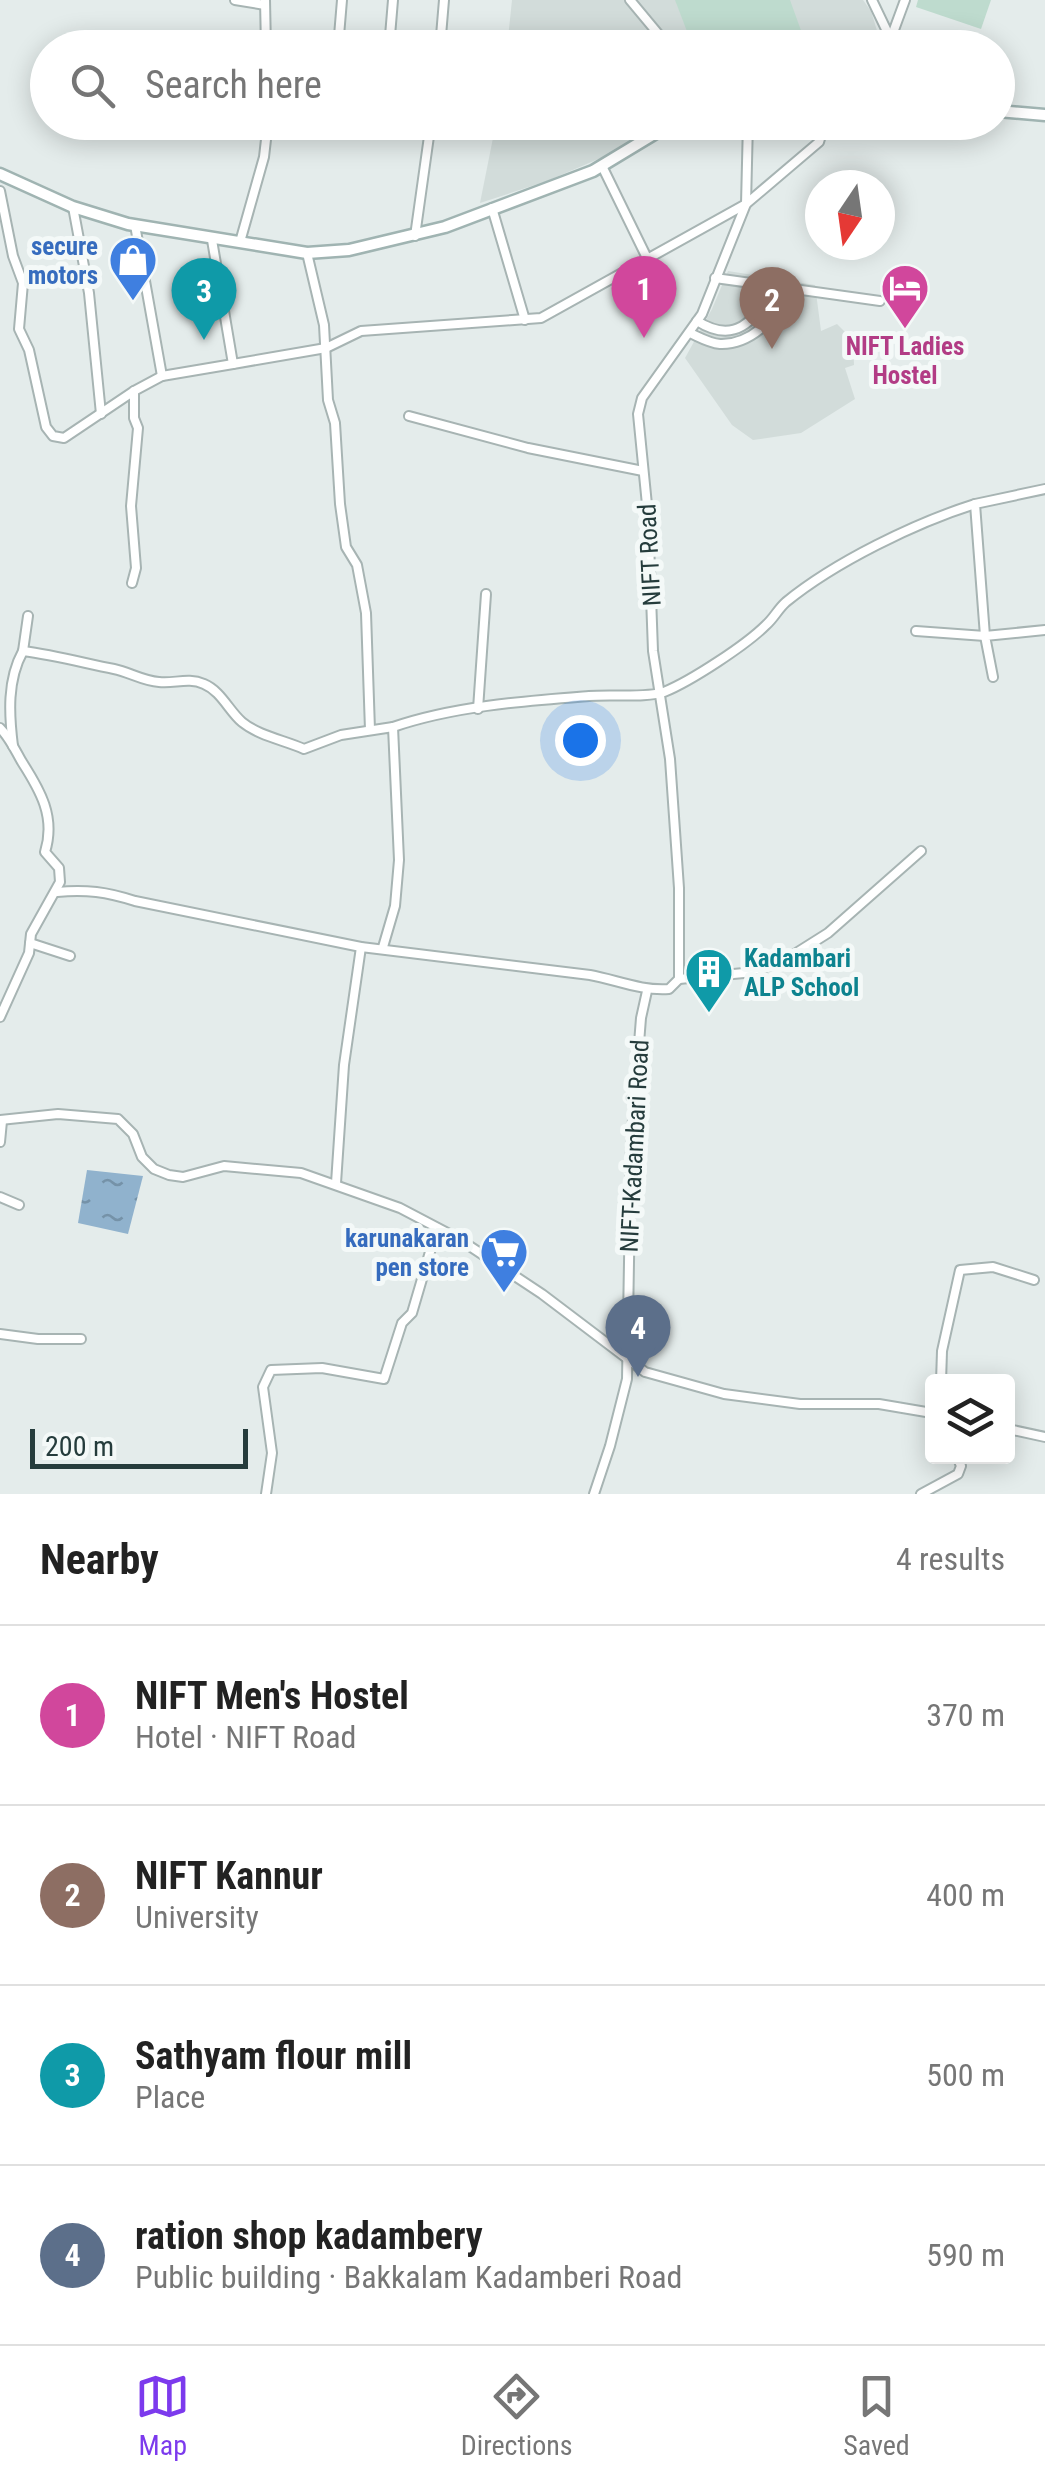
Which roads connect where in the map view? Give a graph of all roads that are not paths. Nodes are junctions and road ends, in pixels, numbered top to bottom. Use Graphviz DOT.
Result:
graph roads {
  1 [pos="234,0"];
  2 [pos="342,0"];
  3 [pos="394,0"];
  4 [pos="444,0"];
  5 [pos="630,0"];
  6 [pos="872,0"];
  7 [pos="905,0"];
  8 [pos="265,2"];
  9 [pos="266,30"];
  10 [pos="340,30"];
  11 [pos="391,30"];
  12 [pos="442,30"];
  13 [pos="655,30"];
  14 [pos="887,30"];
  15 [pos="897,30"];
  16 [pos="1015,112"];
  17 [pos="1045,115"];
  18 [pos="266,140"];
  19 [pos="428,140"];
  20 [pos="645,140"];
  21 [pos="748,140"];
  22 [pos="820,140"];
  23 [pos="602,166"];
  24 [pos="0,174"];
  25 [pos="0,191"];
  26 [pos="746,204"];
  27 [pos="72,207"];
  28 [pos="492,208"];
  29 [pos="135,225"];
  30 [pos="414,236"];
  31 [pos="212,240"];
  32 [pos="240,242"];
  33 [pos="308,253"];
  34 [pos="647,258"];
  35 [pos="715,278"];
  36 [pos="880,300"];
  37 [pos="525,320"];
  38 [pos="697,321"];
  39 [pos="690,333"];
  40 [pos="326,348"];
  41 [pos="233,364"];
  42 [pos="162,376"];
  43 [pos="134,391"];
  44 [pos="101,414"];
  45 [pos="408,416"];
  46 [pos="644,472"];
  47 [pos="1045,489"];
  48 [pos="974,504"];
  49 [pos="132,583"];
  50 [pos="486,594"];
  51 [pos="28,616"];
  52 [pos="1045,630"];
  53 [pos="916,631"];
  54 [pos="985,636"];
  55 [pos="23,651"];
  56 [pos="993,677"];
  57 [pos="661,694"];
  58 [pos="478,709"];
  59 [pos="393,727"];
  60 [pos="0,728"];
  61 [pos="370,730"];
  62 [pos="13,746"];
  63 [pos="921,851"];
  64 [pos="57,892"];
  65 [pos="30,943"];
  66 [pos="360,947"];
  67 [pos="382,947"];
  68 [pos="70,956"];
  69 [pos="679,979"];
  70 [pos="647,990"];
  71 [pos="0,1018"];
  72 [pos="1,1121"];
  73 [pos="0,1142"];
  74 [pos="336,1183"];
  75 [pos="0,1197"];
  76 [pos="19,1205"];
  77 [pos="437,1228"];
  78 [pos="1034,1280"];
  79 [pos="0,1334"];
  80 [pos="81,1339"];
  81 [pos="628,1362"];
  82 [pos="941,1374"];
  83 [pos="925,1413"];
  84 [pos="1015,1431"];
  85 [pos="1045,1437"];
  86 [pos="960,1464"];
  87 [pos="266,1494"];
  88 [pos="594,1494"];
  89 [pos="921,1494"];
  1 -- 8 [label="street"];
  2 -- 10 [label="street"];
  3 -- 11 [label="street"];
  4 -- 12 [label="street"];
  5 -- 13 [label="street"];
  6 -- 14 [label="street"];
  7 -- 15 [label="street"];
  8 -- 9 [label="street"];
  16 -- 17 [label="main road"];
  18 -- 32 [label="street"];
  19 -- 30 [label="street"];
  20 -- 23 [label="main road"];
  21 -- 26 [label="street, NIFT Road"];
  22 -- 26 [label="street"];
  23 -- 28 [label="main road"];
  23 -- 34 [label="street"];
  24 -- 27 [label="main road"];
  25 -- 44 [label="street"];
  26 -- 34 [label="street"];
  26 -- 35 [label="street, NIFT Road"];
  27 -- 29 [label="main road"];
  27 -- 44 [label="street"];
  28 -- 30 [label="main road"];
  28 -- 37 [label="street"];
  29 -- 31 [label="main road"];
  29 -- 42 [label="street"];
  30 -- 33 [label="main road"];
  31 -- 32 [label="main road"];
  31 -- 41 [label="street"];
  32 -- 33 [label="main road"];
  33 -- 40 [label="street"];
  34 -- 37 [label="street"];
  35 -- 36 [label="street"];
  35 -- 38 [label="street, NIFT Road"];
  37 -- 40 [label="street"];
  38 -- 39 [label="street, NIFT Road"];
  38 -- 39 [label="street"];
  39 -- 46 [label="street, NIFT Road"];
  40 -- 41 [label="street"];
  40 -- 61 [label="street"];
  41 -- 42 [label="street"];
  42 -- 43 [label="street"];
  43 -- 44 [label="street"];
  43 -- 49 [label="street"];
  45 -- 46 [label="street"];
  46 -- 57 [label="street, NIFT Road"];
  47 -- 48 [label="street"];
  48 -- 54 [label="street"];
  48 -- 57 [label="street"];
  50 -- 58 [label="street"];
  51 -- 55 [label="street"];
  52 -- 54 [label="street"];
  53 -- 54 [label="street"];
  54 -- 56 [label="street"];
  55 -- 61 [label="street"];
  55 -- 62 [label="street"];
  57 -- 58 [label="street"];
  57 -- 69 [label="street, NIFT Road"];
  58 -- 59 [label="street"];
  59 -- 61 [label="street"];
  59 -- 67 [label="street"];
  60 -- 62 [label="street"];
  62 -- 64 [label="street"];
  63 -- 69 [label="street"];
  64 -- 65 [label="street"];
  64 -- 66 [label="street"];
  65 -- 68 [label="street"];
  65 -- 71 [label="street"];
  66 -- 67 [label="street"];
  66 -- 74 [label="street"];
  67 -- 70 [label="street"];
  69 -- 70 [label="street"];
  70 -- 81 [label="street, NIFT-Kadambari Road"];
  72 -- 73 [label="street"];
  72 -- 74 [label="street"];
  74 -- 77 [label="street"];
  75 -- 76 [label="street"];
  77 -- 81 [label="street"];
  77 -- 87 [label="street"];
  78 -- 82 [label="street"];
  79 -- 80 [label="street"];
  81 -- 83 [label="street"];
  81 -- 88 [label="street, NIFT-Kadambari Road"];
  84 -- 85 [label="street"];
  86 -- 89 [label="street"];
}
